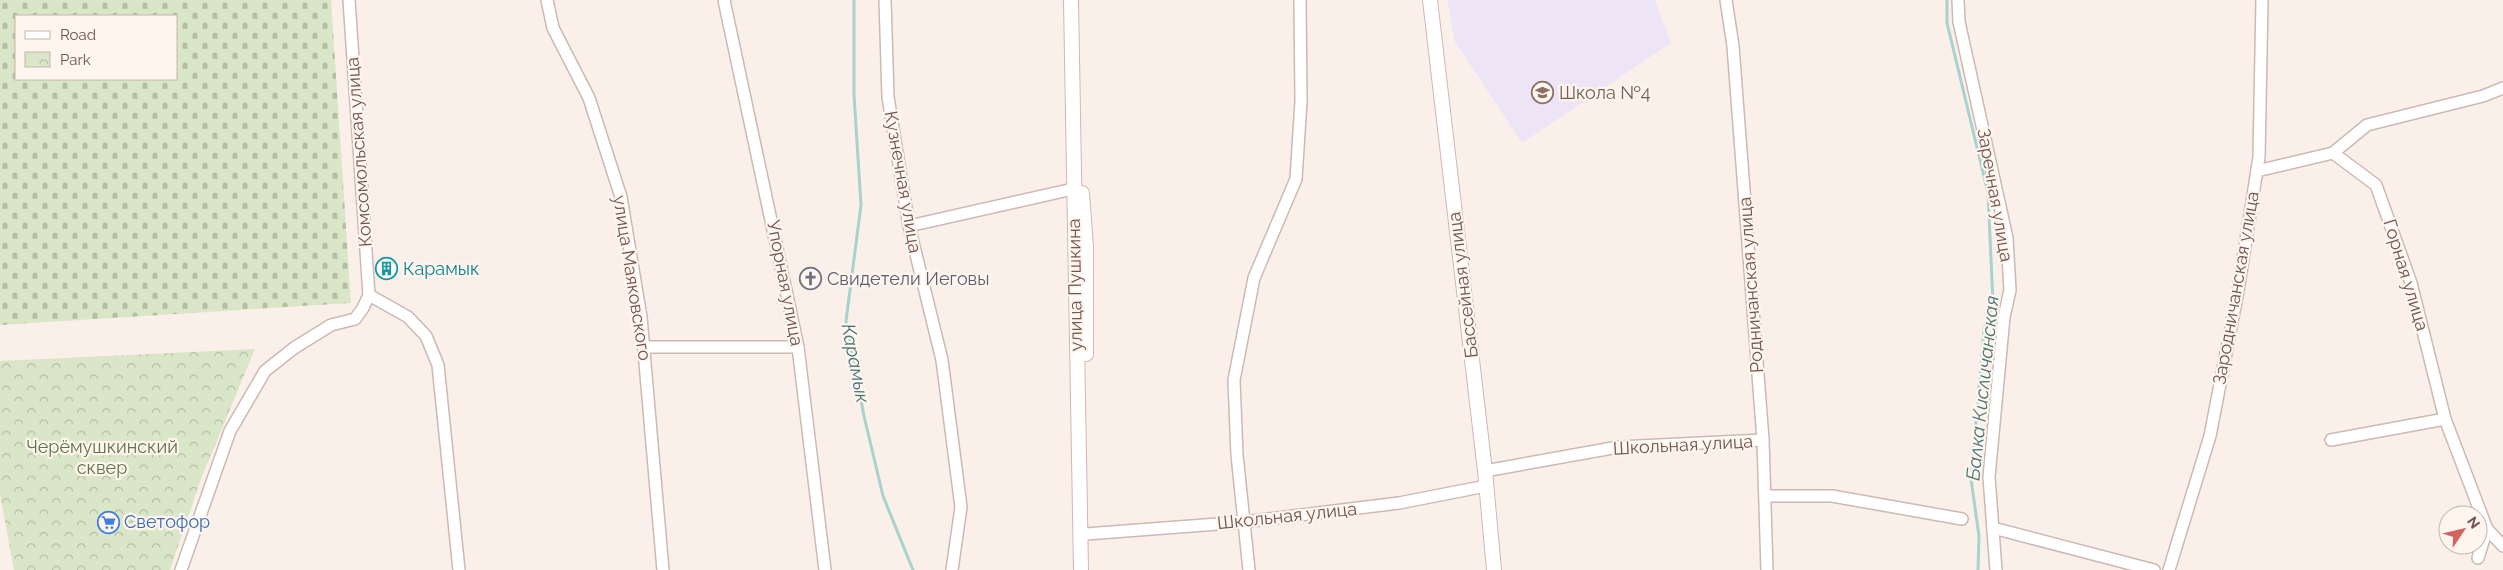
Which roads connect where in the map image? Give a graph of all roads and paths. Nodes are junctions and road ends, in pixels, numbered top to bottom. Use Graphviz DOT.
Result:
graph roads {
  1 [pos="349,0"];
  2 [pos="547,0"];
  3 [pos="724,0"];
  4 [pos="885,0"];
  5 [pos="1071,0"];
  6 [pos="1079,0"];
  7 [pos="1300,0"];
  8 [pos="1430,0"];
  9 [pos="1726,0"];
  10 [pos="1958,0"];
  11 [pos="2262,0"];
  12 [pos="2503,88"];
  13 [pos="2333,153"];
  14 [pos="2256,171"];
  15 [pos="1078,191"];
  16 [pos="909,226"];
  17 [pos="368,295"];
  18 [pos="644,347"];
  19 [pos="798,347"];
  20 [pos="2445,419"];
  21 [pos="1763,440"];
  22 [pos="2331,440"];
  23 [pos="1485,471"];
  24 [pos="1486,486"];
  25 [pos="1765,496"];
  26 [pos="2478,505"];
  27 [pos="1962,519"];
  28 [pos="1244,522"];
  29 [pos="1993,528"];
  30 [pos="2488,530"];
  31 [pos="1086,534"];
  32 [pos="2503,546"];
  33 [pos="2479,555"];
  34 [pos="2478,558"];
  35 [pos="181,570"];
  36 [pos="459,570"];
  37 [pos="663,570"];
  38 [pos="825,570"];
  39 [pos="952,570"];
  40 [pos="1081,570"];
  41 [pos="1088,570"];
  42 [pos="1250,570"];
  43 [pos="1494,570"];
  44 [pos="1767,570"];
  45 [pos="1996,570"];
  46 [pos="2154,570"];
  47 [pos="2169,570"];
  1 -- 17 [label="street, Комсомольская улица"];
  2 -- 18 [label="street, улица Маяковского"];
  3 -- 19 [label="street, Упорная улица"];
  4 -- 16 [label="street, Кузнечная улица"];
  5 -- 15 [label="street, улица Пушкина"];
  6 -- 15 [label="street, улица Пушкина"];
  7 -- 28 [label="street"];
  8 -- 23 [label="street, Бассейная улица"];
  9 -- 21 [label="street, Родничанская улица"];
  10 -- 29 [label="street, Заречная улица"];
  11 -- 14 [label="street, Зародничанская улица"];
  12 -- 13 [label="street"];
  13 -- 14 [label="street"];
  13 -- 20 [label="street, Горная улица"];
  14 -- 47 [label="street, Зародничанская улица"];
  15 -- 16 [label="street"];
  15 -- 31 [label="street, улица Пушкина"];
  15 -- 40 [label="street, улица Пушкина"];
  16 -- 39 [label="street, Кузнечная улица"];
  17 -- 35 [label="street"];
  17 -- 36 [label="street"];
  18 -- 19 [label="street"];
  18 -- 37 [label="street, улица Маяковского"];
  19 -- 38 [label="street, Упорная улица"];
  20 -- 22 [label="street"];
  20 -- 26 [label="street, Горная улица"];
  21 -- 23 [label="street, Школьная улица"];
  21 -- 25 [label="street, Родничанская улица"];
  23 -- 24 [label="street, Бассейная улица"];
  24 -- 28 [label="street, Школьная улица"];
  24 -- 43 [label="street, Бассейная улица"];
  25 -- 27 [label="street"];
  25 -- 44 [label="street, Родничанская улица"];
  28 -- 31 [label="street, Школьная улица"];
  28 -- 42 [label="street"];
  29 -- 45 [label="street, Заречная улица"];
  29 -- 46 [label="street"];
  30 -- 32 [label="street"];
  31 -- 41 [label="street, улица Пушкина"];
  33 -- 34 [label="street"];
}
